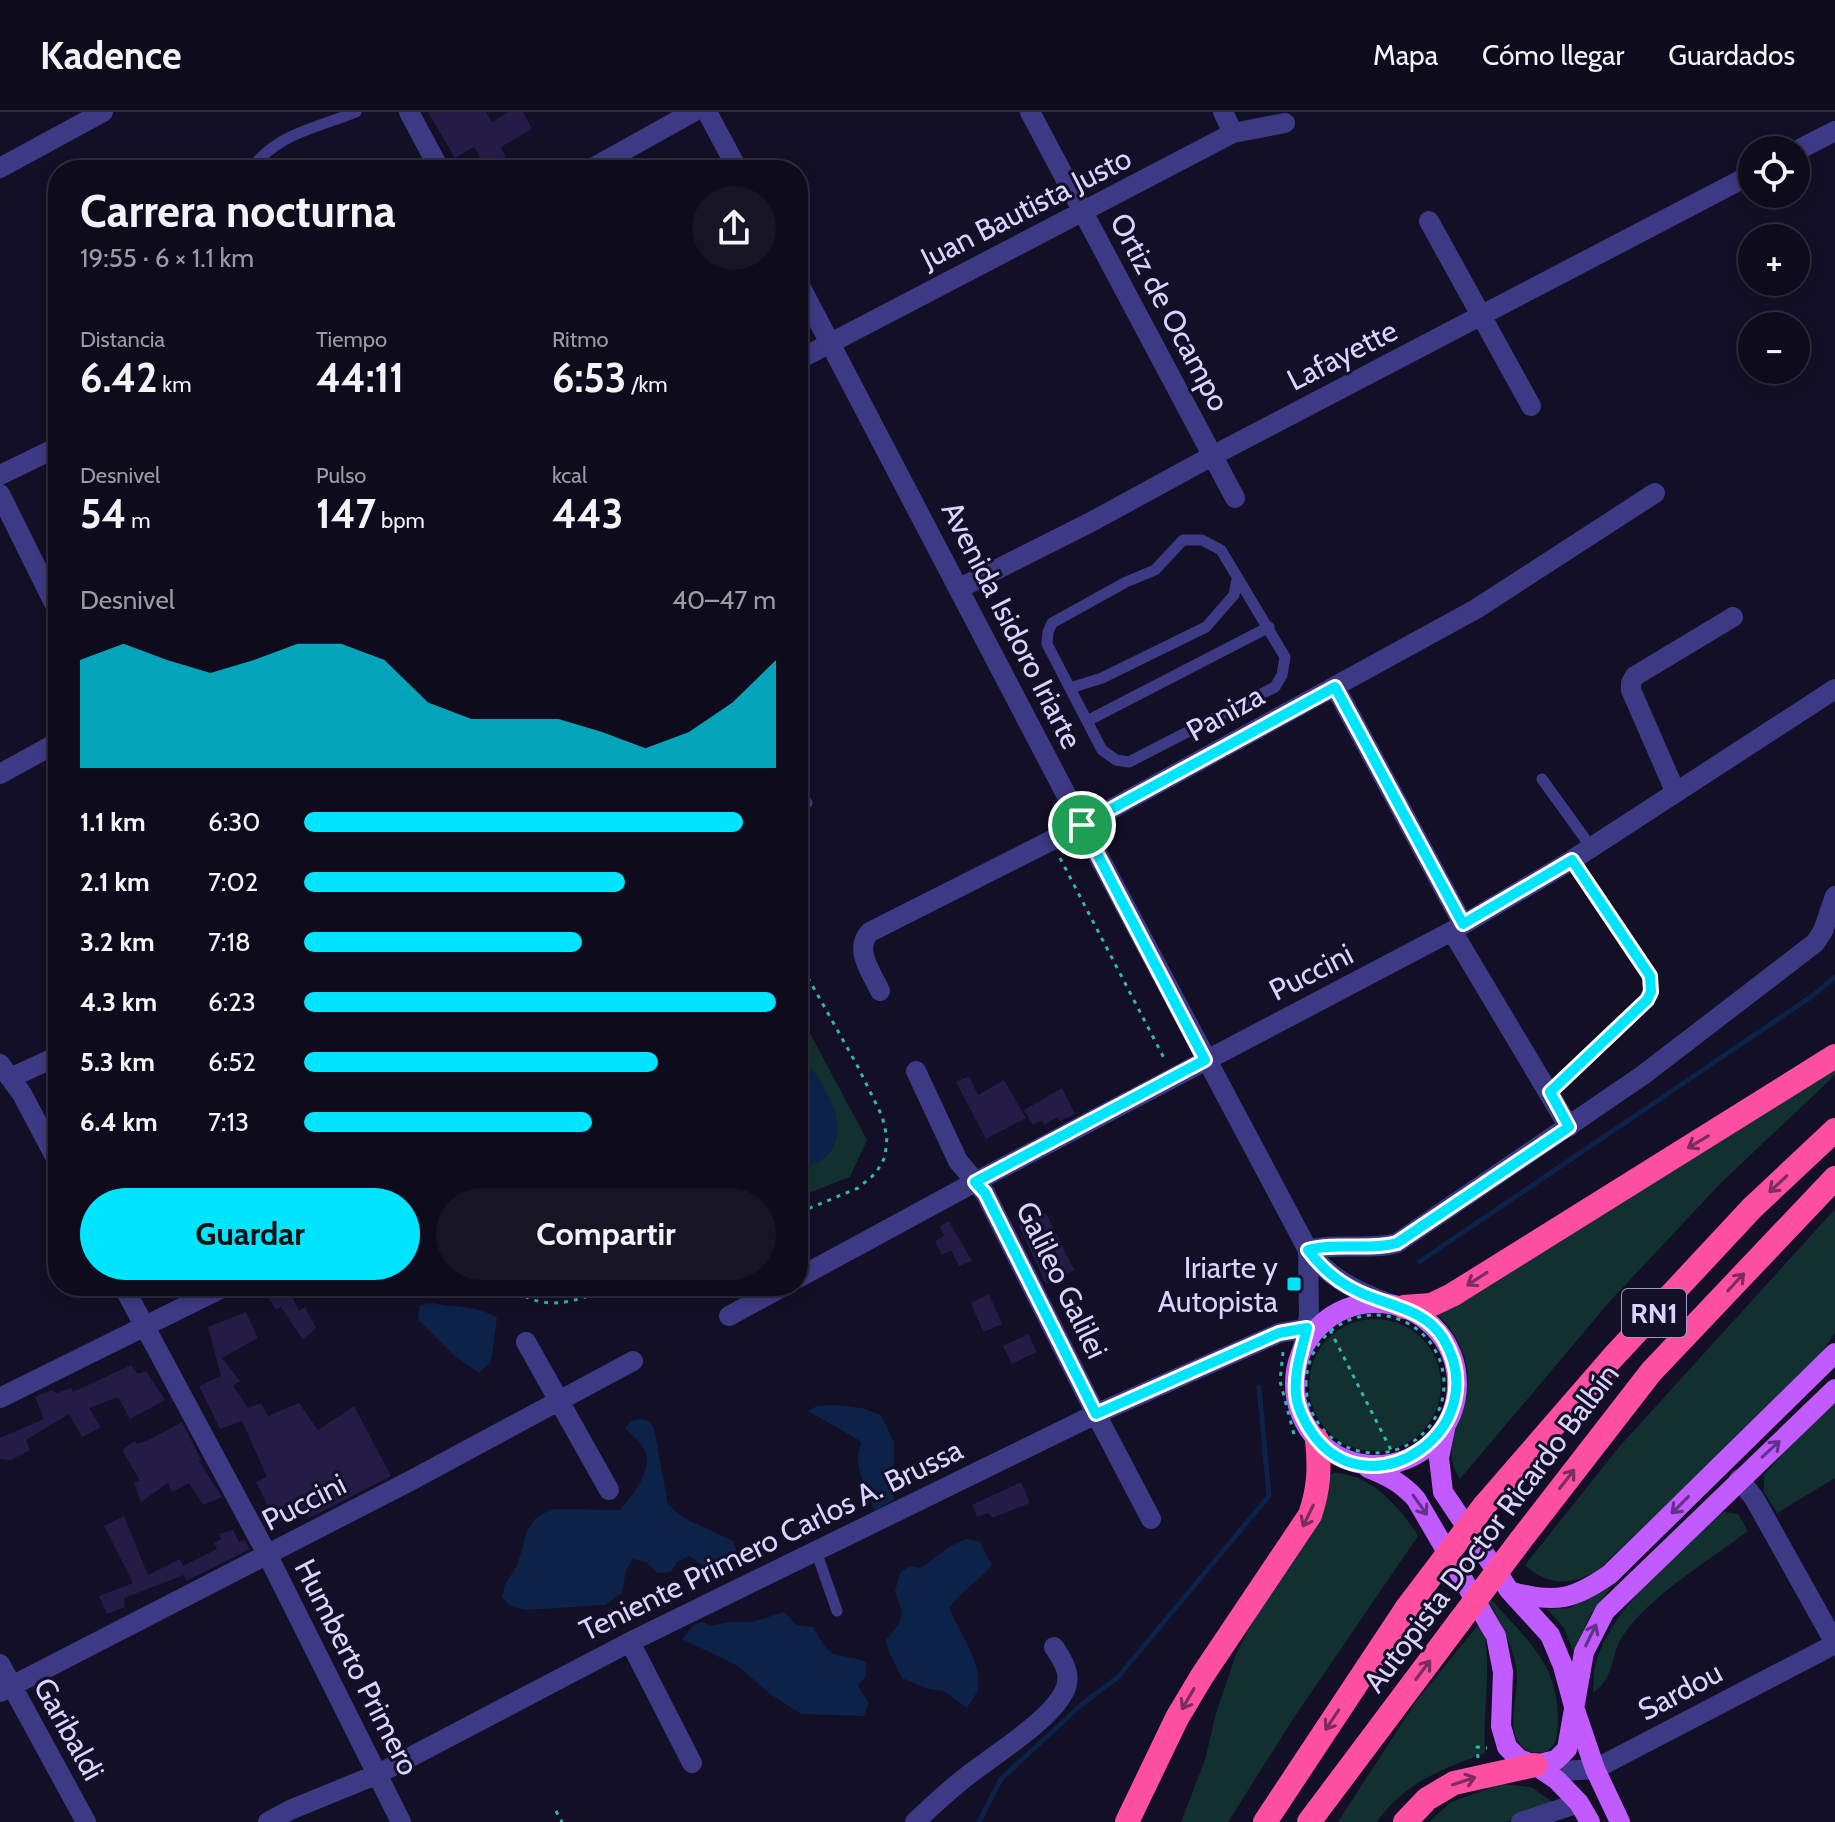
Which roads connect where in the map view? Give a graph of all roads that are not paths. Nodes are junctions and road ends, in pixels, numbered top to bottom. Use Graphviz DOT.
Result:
graph roads {
  1 [pos="356,112"];
  2 [pos="409,112"];
  3 [pos="693,112"];
  4 [pos="707,112"];
  5 [pos="1030,112"];
  6 [pos="1223,112"];
  7 [pos="104,113"];
  8 [pos="1285,123"];
  9 [pos="1835,131"];
  10 [pos="1233,133"];
  11 [pos="1810,144"];
  12 [pos="258,160"];
  13 [pos="435,160"];
  14 [pos="607,160"];
  15 [pos="733,160"];
  16 [pos="0,168"];
  17 [pos="1738,181"];
  18 [pos="1083,213"];
  19 [pos="1429,221"];
  20 [pos="808,300"];
  21 [pos="1481,316"];
  22 [pos="831,343"];
  23 [pos="808,355"];
  24 [pos="1531,406"];
  25 [pos="48,452"];
  26 [pos="1212,456"];
  27 [pos="0,475"];
  28 [pos="1655,493"];
  29 [pos="0,494"];
  30 [pos="1235,498"];
  31 [pos="1237,579"];
  32 [pos="960,588"];
  33 [pos="48,591"];
  34 [pos="1733,617"];
  35 [pos="1269,627"];
  36 [pos="1335,687"];
  37 [pos="1070,688"];
  38 [pos="1835,689"];
  39 [pos="1087,721"];
  40 [pos="48,748"];
  41 [pos="0,774"];
  42 [pos="1542,779"];
  43 [pos="1675,791"];
  44 [pos="1082,825"];
  45 [pos="1591,847"];
  46 [pos="1572,860"];
  47 [pos="1835,896"];
  48 [pos="1458,928"];
  49 [pos="880,991"];
  50 [pos="1835,1056"];
  51 [pos="48,1059"];
  52 [pos="1205,1060"];
  53 [pos="4,1071"];
  54 [pos="916,1071"];
  55 [pos="1550,1092"];
  56 [pos="1569,1127"];
  57 [pos="1835,1130"];
  58 [pos="48,1143"];
  59 [pos="1835,1178"];
  60 [pos="975,1182"];
  61 [pos="1308,1250"];
  62 [pos="808,1273"];
  63 [pos="128,1296"];
  64 [pos="206,1296"];
  65 [pos="766,1296"];
  66 [pos="1396,1305"];
  67 [pos="729,1316"];
  68 [pos="144,1327"];
  69 [pos="1298,1329"];
  70 [pos="526,1342"];
  71 [pos="1302,1350"];
  72 [pos="1835,1353"];
  73 [pos="633,1361"];
  74 [pos="1835,1389"];
  75 [pos="0,1398"];
  76 [pos="561,1400"];
  77 [pos="1096,1414"];
  78 [pos="1446,1424"];
  79 [pos="1307,1441"];
  80 [pos="1357,1463"];
  81 [pos="1739,1479"];
  82 [pos="609,1490"];
  83 [pos="1151,1519"];
  84 [pos="816,1551"];
  85 [pos="267,1554"];
  86 [pos="1509,1590"];
  87 [pos="837,1611"];
  88 [pos="630,1642"];
  89 [pos="1835,1643"];
  90 [pos="1054,1647"];
  91 [pos="0,1664"];
  92 [pos="6,1689"];
  93 [pos="1575,1710"];
  94 [pos="692,1763"];
  95 [pos="1541,1769"];
  96 [pos="1595,1769"];
  97 [pos="378,1774"];
  98 [pos="1615,1813"];
  99 [pos="1585,1814"];
  100 [pos="86,1822"];
  101 [pos="268,1822"];
  102 [pos="401,1822"];
  103 [pos="915,1822"];
  104 [pos="1127,1822"];
  105 [pos="1265,1822"];
  106 [pos="1309,1822"];
  107 [pos="1405,1822"];
  108 [pos="1521,1822"];
  1 -- 12 [label="lane"];
  2 -- 13 [label="street"];
  3 -- 14 [label="street"];
  4 -- 15 [label="street"];
  5 -- 18 [label="street, Ortiz de Ocampo"];
  6 -- 10 [label="street"];
  7 -- 16 [label="street"];
  8 -- 10 [label="street, Juan Bautista Justo"];
  9 -- 11 [label="street"];
  10 -- 18 [label="street, Juan Bautista Justo"];
  17 -- 21 [label="street, Lafayette"];
  18 -- 22 [label="street, Juan Bautista Justo"];
  18 -- 26 [label="street, Ortiz de Ocampo"];
  19 -- 21 [label="street"];
  20 -- 22 [label="street, Avenida Isidoro Iriarte"];
  21 -- 24 [label="street"];
  21 -- 26 [label="street, Lafayette"];
  22 -- 23 [label="street, Juan Bautista Justo"];
  22 -- 32 [label="street, Avenida Isidoro Iriarte"];
  25 -- 27 [label="street"];
  26 -- 30 [label="street, Ortiz de Ocampo"];
  26 -- 32 [label="street, Lafayette"];
  28 -- 36 [label="street, Paniza"];
  29 -- 33 [label="street"];
  31 -- 35 [label="lane"];
  31 -- 37 [label="lane"];
  31 -- 37 [label="lane"];
  32 -- 44 [label="street, Avenida Isidoro Iriarte"];
  34 -- 43 [label="street"];
  35 -- 39 [label="lane"];
  35 -- 39 [label="lane"];
  36 -- 44 [label="street, Paniza"];
  36 -- 48 [label="street"];
  37 -- 39 [label="lane"];
  38 -- 43 [label="street, Puccini"];
  40 -- 41 [label="street"];
  42 -- 45 [label="lane"];
  43 -- 45 [label="street, Puccini"];
  44 -- 49 [label="street, Paniza"];
  44 -- 52 [label="street, Avenida Isidoro Iriarte"];
  45 -- 46 [label="street, Puccini"];
  46 -- 48 [label="street, Puccini"];
  46 -- 55 [label="lane"];
  47 -- 56 [label="street"];
  48 -- 52 [label="street, Puccini"];
  48 -- 55 [label="street"];
  50 -- 66 [label="highway, one-way"];
  51 -- 53 [label="street"];
  52 -- 60 [label="street, Puccini"];
  52 -- 61 [label="street, Avenida Isidoro Iriarte"];
  53 -- 58 [label="street"];
  54 -- 60 [label="street, Galileo Galilei"];
  55 -- 56 [label="street"];
  56 -- 61 [label="street"];
  57 -- 105 [label="highway, Autopista Doctor Ricardo Balbín / RN1, one-way, bridge"];
  106 -- 59 [label="highway, Autopista Doctor Ricardo Balbín / RN1, one-way, bridge"];
  60 -- 62 [label="street, Puccini"];
  60 -- 77 [label="street, Galileo Galilei"];
  61 -- 66 [label="street, Avenida Isidoro Iriarte"];
  61 -- 69 [label="street, Avenida Isidoro Iriarte"];
  63 -- 68 [label="street, Humberto Primero"];
  64 -- 68 [label="street"];
  65 -- 67 [label="street"];
  66 -- 71 [label="main road"];
  66 -- 78 [label="main road"];
  68 -- 75 [label="street"];
  68 -- 85 [label="street, Humberto Primero"];
  69 -- 71 [label="street, Avenida Isidoro Iriarte"];
  69 -- 77 [label="street, Teniente Primero Carlos A. Brussa"];
  70 -- 76 [label="street"];
  71 -- 79 [label="main road"];
  72 -- 86 [label="main road, one-way"];
  73 -- 76 [label="street, Puccini"];
  81 -- 74 [label="main road, one-way"];
  76 -- 82 [label="street"];
  76 -- 85 [label="street, Puccini"];
  77 -- 83 [label="street, Galileo Galilei"];
  77 -- 84 [label="street, Teniente Primero Carlos A. Brussa"];
  78 -- 80 [label="main road"];
  78 -- 86 [label="main road"];
  79 -- 80 [label="main road"];
  79 -- 104 [label="highway, one-way"];
  80 -- 95 [label="main road, one-way"];
  81 -- 89 [label="street"];
  93 -- 81 [label="main road, one-way"];
  84 -- 87 [label="lane"];
  84 -- 88 [label="street, Teniente Primero Carlos A. Brussa"];
  85 -- 92 [label="street, Puccini"];
  85 -- 97 [label="street, Humberto Primero"];
  86 -- 93 [label="main road"];
  88 -- 94 [label="street"];
  88 -- 97 [label="street, Teniente Primero Carlos A. Brussa"];
  89 -- 96 [label="street, Sardou"];
  90 -- 103 [label="street"];
  91 -- 92 [label="street, Garibaldi"];
  92 -- 100 [label="street, Garibaldi"];
  93 -- 95 [label="main road"];
  93 -- 96 [label="main road"];
  95 -- 96 [label="street, Sardou"];
  95 -- 99 [label="main road"];
  107 -- 95 [label="highway, one-way"];
  96 -- 98 [label="main road"];
  97 -- 101 [label="street, Teniente Primero Carlos A. Brussa"];
  97 -- 102 [label="street, Humberto Primero"];
  98 -- 99 [label="main road"];
  99 -- 108 [label="street"];
}
